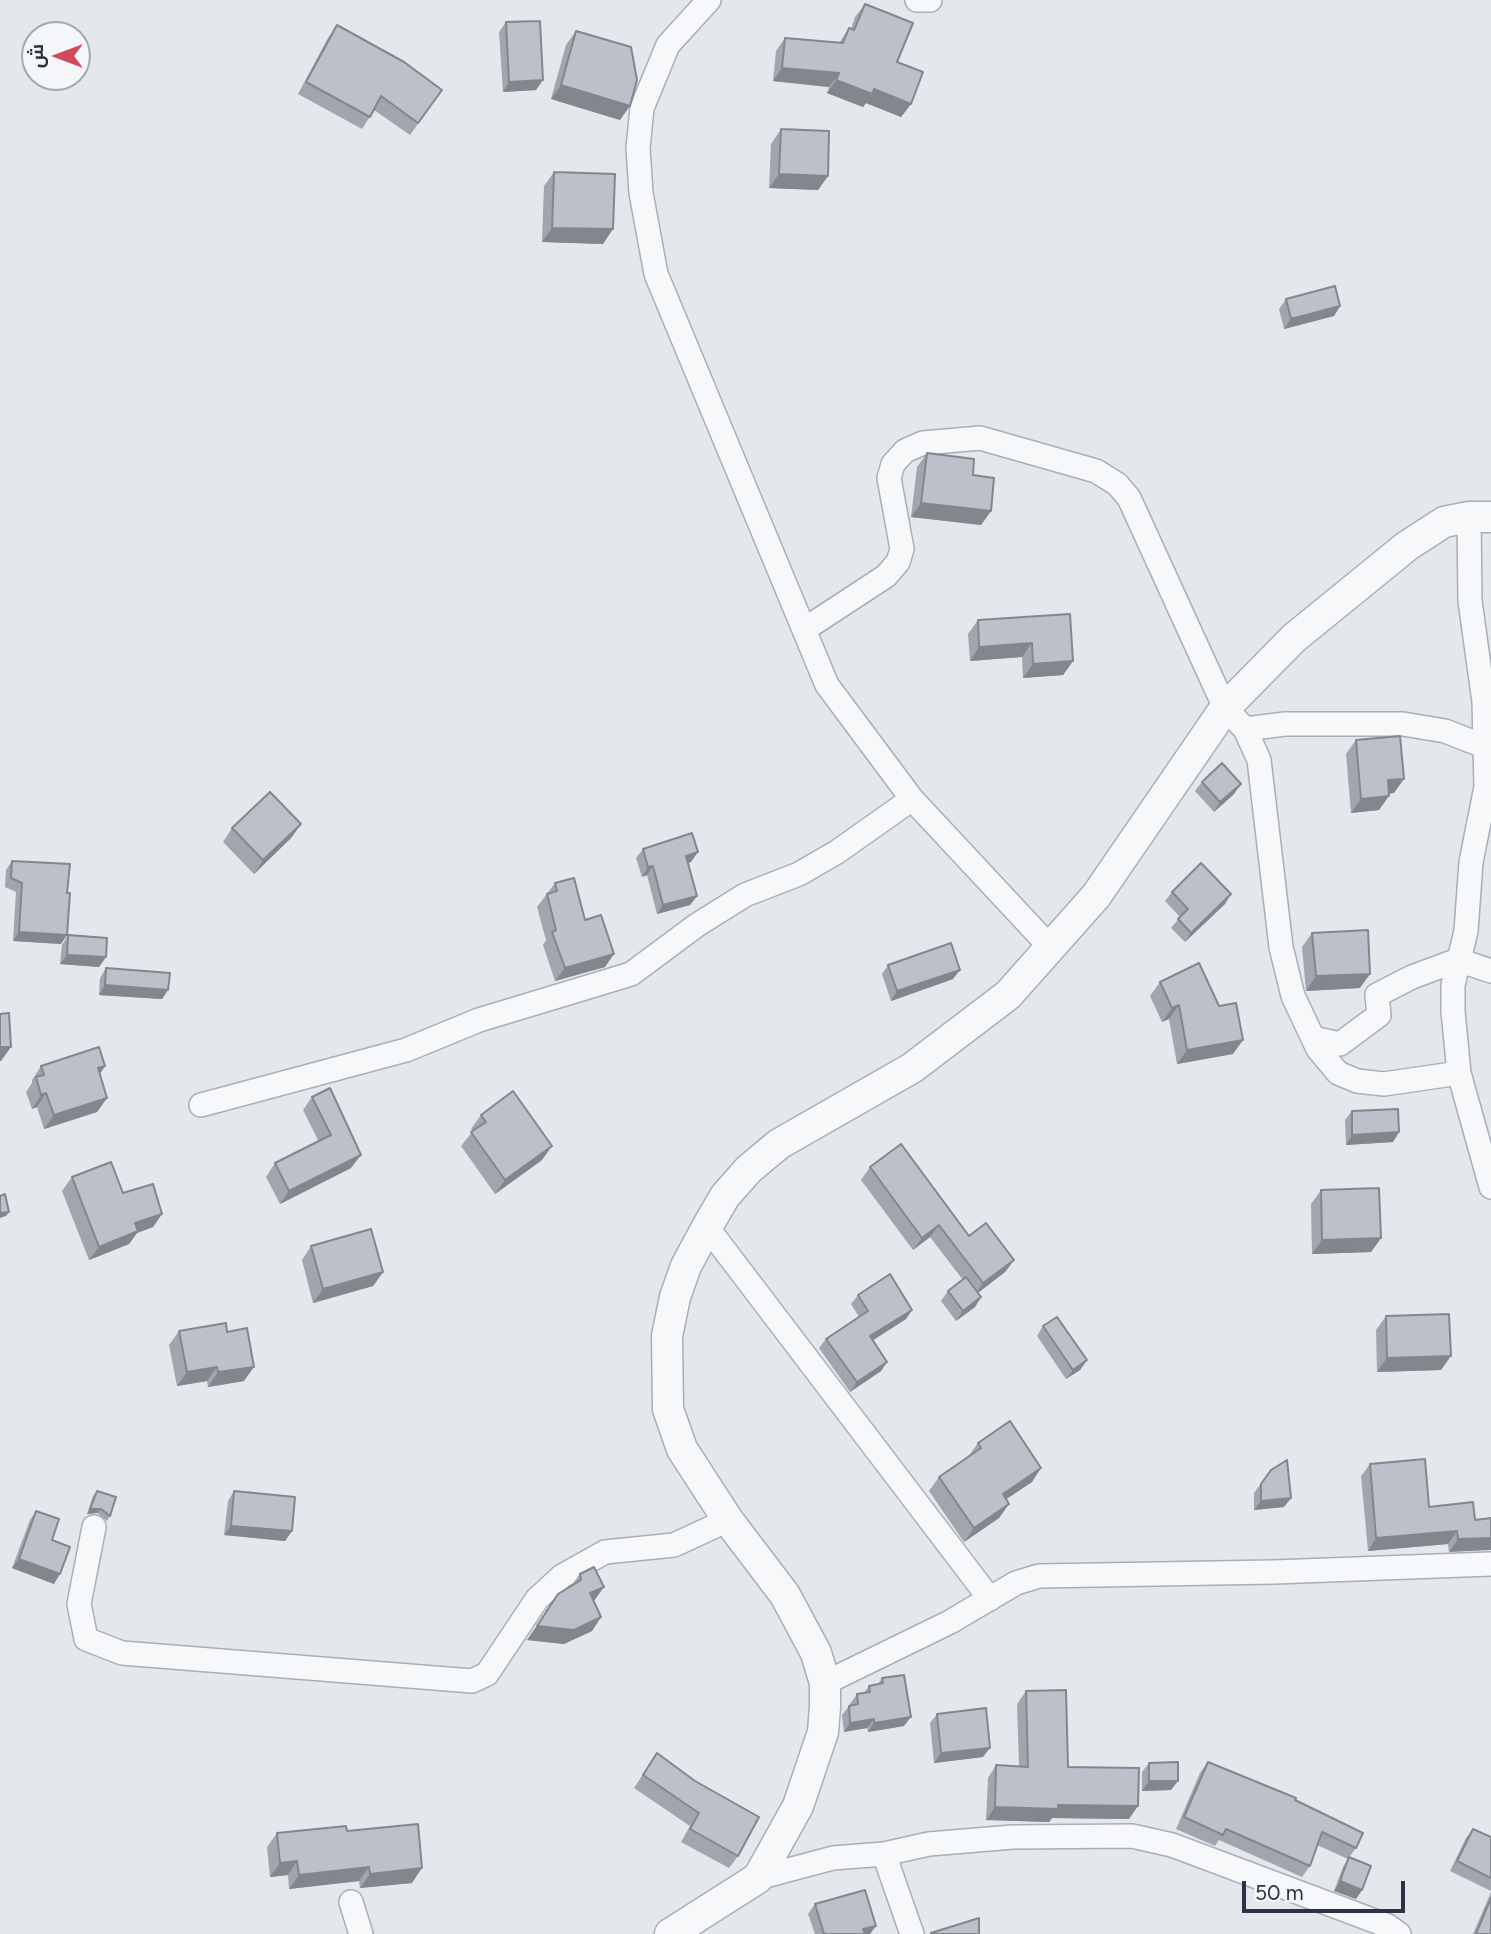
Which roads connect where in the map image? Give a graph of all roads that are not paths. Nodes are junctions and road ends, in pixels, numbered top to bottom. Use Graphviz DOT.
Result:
graph roads {
  1 [pos="709,0"];
  2 [pos="917,0"];
  3 [pos="930,0"];
  4 [pos="1480,517"];
  5 [pos="804,629"];
  6 [pos="1225,708"];
  7 [pos="1245,729"];
  8 [pos="1486,747"];
  9 [pos="912,799"];
  10 [pos="1050,947"];
  11 [pos="1458,960"];
  12 [pos="1491,971"];
  13 [pos="1293,996"];
  14 [pos="1459,1073"];
  15 [pos="201,1105"];
  16 [pos="1491,1187"];
  17 [pos="707,1227"];
  18 [pos="728,1520"];
  19 [pos="94,1527"];
  20 [pos="1491,1564"];
  21 [pos="990,1598"];
  22 [pos="825,1683"];
  23 [pos="884,1854"];
  24 [pos="758,1878"];
  25 [pos="351,1902"];
  26 [pos="360,1934"];
  27 [pos="670,1934"];
  28 [pos="912,1934"];
  29 [pos="1399,1934"];
  1 -- 5 [label="street"];
  2 -- 3 [label="street"];
  4 -- 6 [label="street"];
  4 -- 8 [label="street"];
  5 -- 6 [label="street"];
  5 -- 9 [label="street"];
  6 -- 7 [label="street"];
  6 -- 10 [label="street"];
  7 -- 8 [label="street"];
  7 -- 13 [label="street"];
  8 -- 11 [label="street"];
  9 -- 10 [label="street"];
  9 -- 15 [label="street"];
  10 -- 17 [label="street"];
  11 -- 12 [label="street"];
  11 -- 13 [label="street"];
  11 -- 14 [label="street"];
  13 -- 14 [label="street"];
  14 -- 16 [label="street"];
  17 -- 18 [label="street"];
  17 -- 21 [label="street"];
  18 -- 19 [label="street"];
  18 -- 22 [label="street"];
  20 -- 21 [label="street"];
  21 -- 22 [label="street"];
  22 -- 24 [label="street"];
  23 -- 24 [label="street"];
  23 -- 28 [label="street"];
  23 -- 29 [label="street"];
  24 -- 27 [label="street"];
  25 -- 26 [label="street"];
}
